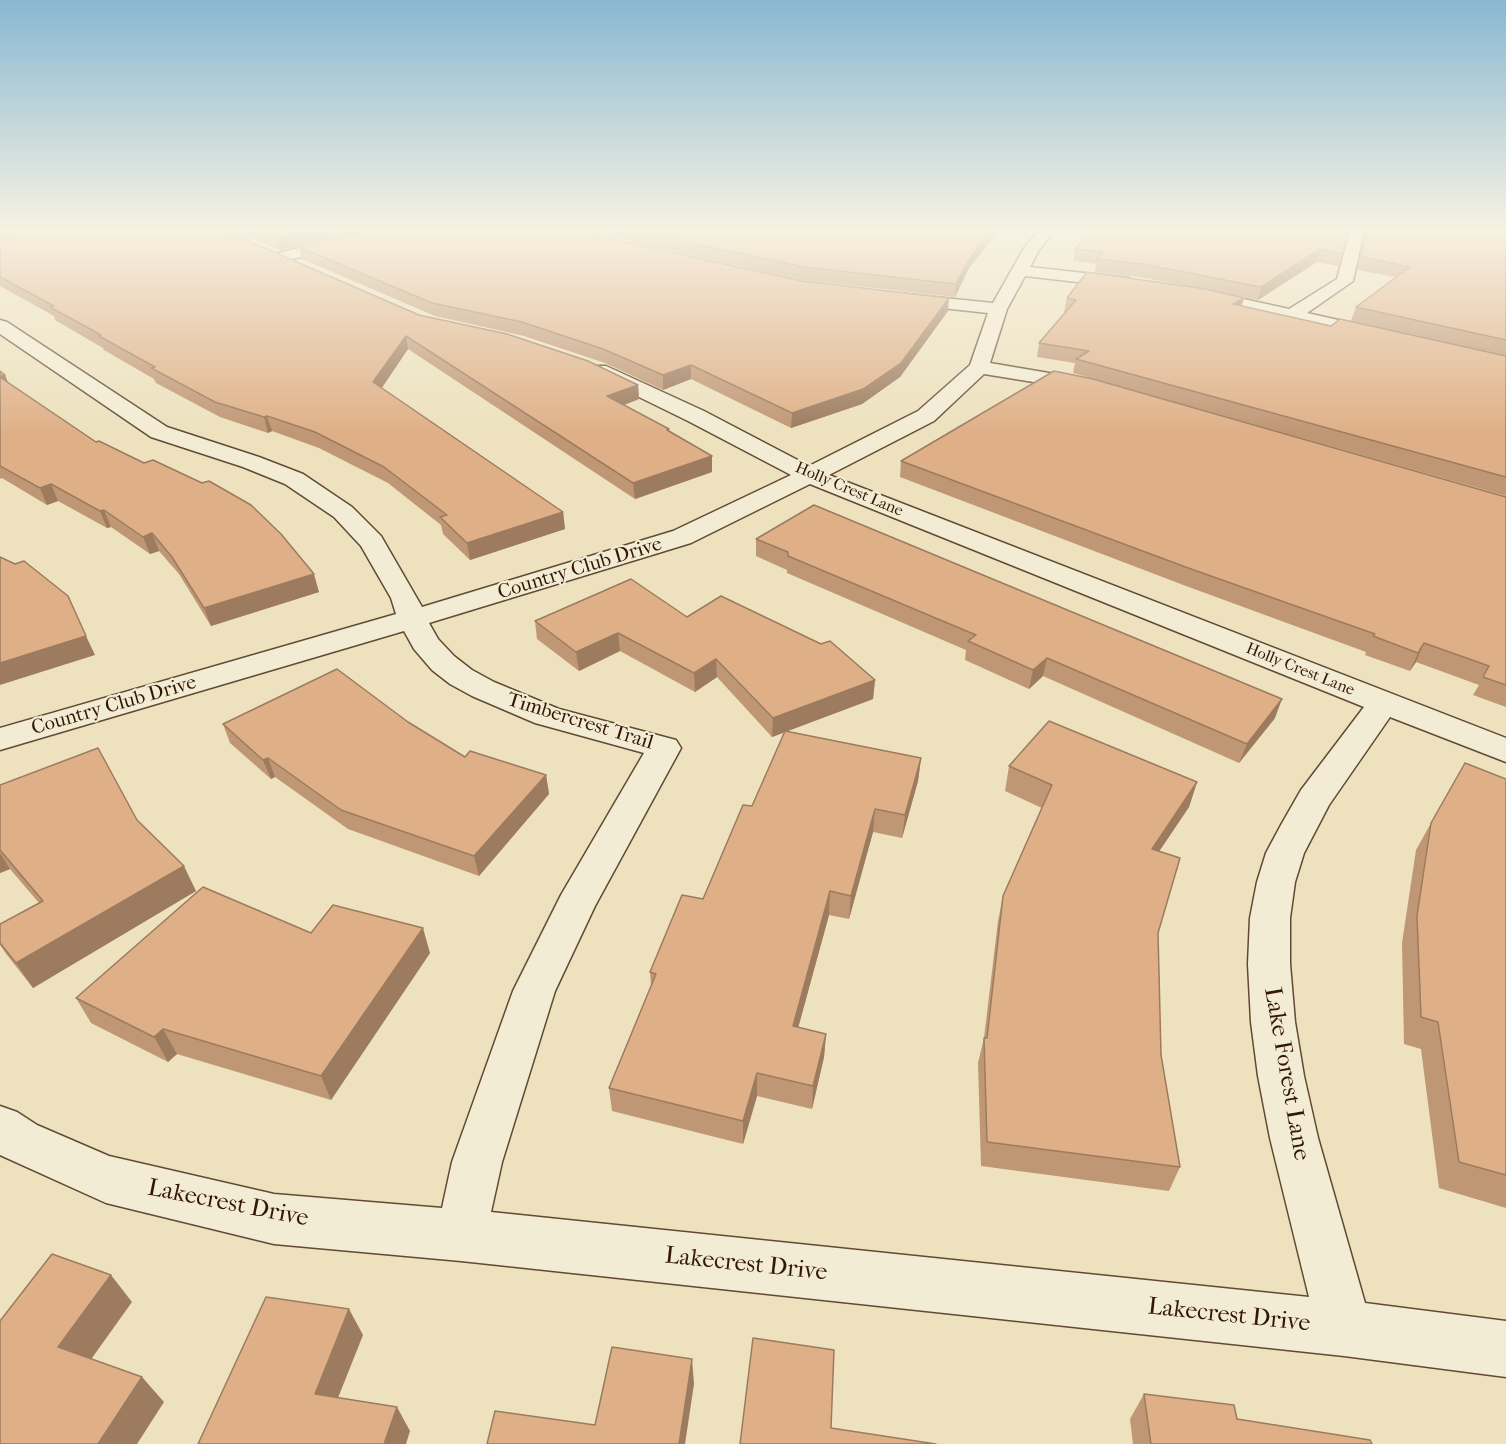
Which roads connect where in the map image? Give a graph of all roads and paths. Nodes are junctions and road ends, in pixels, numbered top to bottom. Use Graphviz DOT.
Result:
graph roads {
  1 [pos="896,298"];
  2 [pos="1005,298"];
  3 [pos="1215,298"];
  4 [pos="1318,298"];
  5 [pos="999,309"];
  6 [pos="1292,315"];
  7 [pos="0,326"];
  8 [pos="1393,338"];
  9 [pos="577,362"];
  10 [pos="979,367"];
  11 [pos="1107,390"];
  12 [pos="811,476"];
  13 [pos="412,619"];
  14 [pos="1383,703"];
  15 [pos="0,739"];
  16 [pos="1506,752"];
  17 [pos="0,1128"];
  18 [pos="461,1234"];
  19 [pos="1344,1328"];
  20 [pos="1506,1349"];
  1 -- 5 [label="street"];
  2 -- 5 [label="street, Country Club Drive"];
  3 -- 6 [label="street"];
  4 -- 6 [label="street"];
  5 -- 10 [label="street, Country Club Drive"];
  6 -- 8 [label="street"];
  7 -- 13 [label="street, Timbercrest Trail"];
  9 -- 12 [label="street, Holly Crest Lane"];
  10 -- 11 [label="street"];
  10 -- 12 [label="street, Country Club Drive"];
  12 -- 13 [label="street, Country Club Drive"];
  12 -- 14 [label="street, Holly Crest Lane"];
  13 -- 15 [label="street, Country Club Drive"];
  13 -- 18 [label="street, Timbercrest Trail"];
  14 -- 16 [label="street, Holly Crest Lane"];
  14 -- 19 [label="street, Lake Forest Lane"];
  17 -- 18 [label="street, Lakecrest Drive"];
  18 -- 19 [label="street, Lakecrest Drive"];
  19 -- 20 [label="street, Lakecrest Drive"];
}
